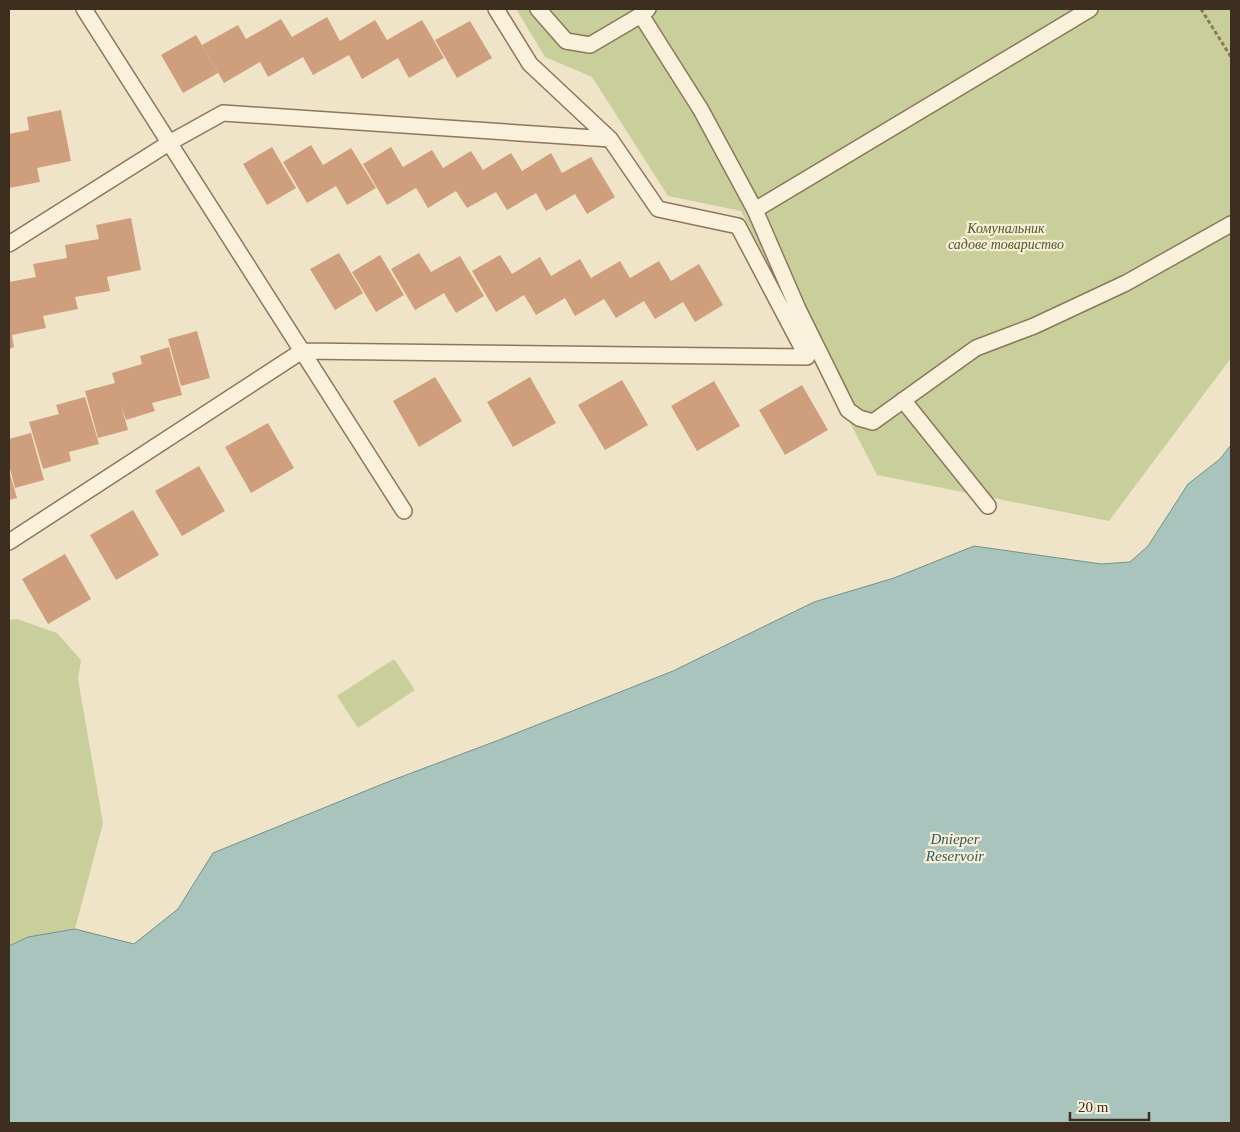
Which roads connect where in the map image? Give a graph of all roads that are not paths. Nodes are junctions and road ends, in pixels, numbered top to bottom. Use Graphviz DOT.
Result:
graph roads {
  1 [pos="84,9"];
  2 [pos="496,9"];
  3 [pos="538,9"];
  4 [pos="1090,9"];
  5 [pos="645,12"];
  6 [pos="610,139"];
  7 [pos="169,143"];
  8 [pos="754,210"];
  9 [pos="1231,224"];
  10 [pos="9,244"];
  11 [pos="302,351"];
  12 [pos="903,400"];
  13 [pos="988,506"];
  14 [pos="404,511"];
  15 [pos="9,542"];
  1 -- 7 [label="lane"];
  2 -- 6 [label="lane"];
  3 -- 5 [label="lane"];
  4 -- 8 [label="lane"];
  5 -- 8 [label="lane"];
  6 -- 7 [label="lane"];
  6 -- 11 [label="lane"];
  7 -- 10 [label="lane"];
  7 -- 11 [label="lane"];
  8 -- 12 [label="lane"];
  9 -- 12 [label="lane"];
  11 -- 14 [label="lane"];
  11 -- 15 [label="lane"];
  12 -- 13 [label="lane"];
}
